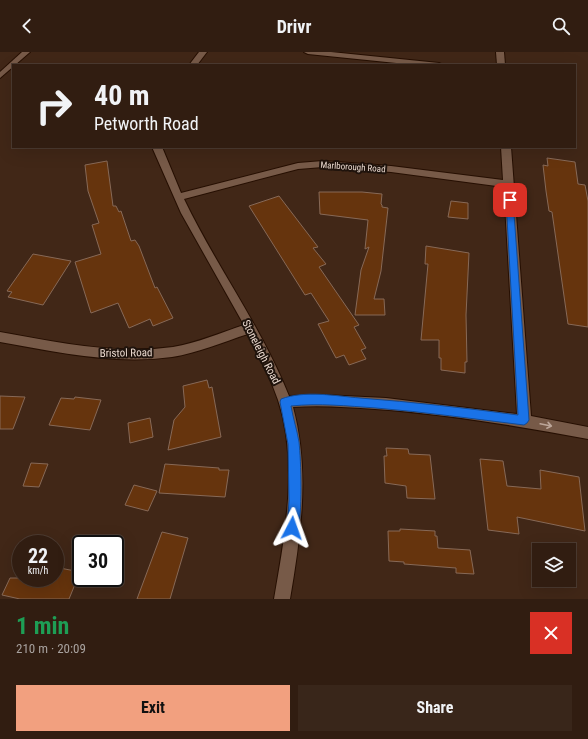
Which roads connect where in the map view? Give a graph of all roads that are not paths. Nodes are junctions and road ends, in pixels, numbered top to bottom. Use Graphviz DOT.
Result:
graph roads {
  1 [pos="26,52"];
  2 [pos="203,52"];
  3 [pos="308,52"];
  4 [pos="500,52"];
  5 [pos="13,64"];
  6 [pos="194,64"];
  7 [pos="429,64"];
  8 [pos="501,64"];
  9 [pos="12,65"];
  10 [pos="0,76"];
  11 [pos="157,148"];
  12 [pos="506,148"];
  13 [pos="508,184"];
  14 [pos="178,197"];
  15 [pos="251,328"];
  16 [pos="0,337"];
  17 [pos="285,402"];
  18 [pos="524,420"];
  19 [pos="588,433"];
  20 [pos="282,599"];
  1 -- 5 [label="street"];
  2 -- 6 [label="street"];
  3 -- 7 [label="street"];
  4 -- 8 [label="street"];
  9 -- 10 [label="street"];
  11 -- 14 [label="street, Stoneleigh Road"];
  12 -- 13 [label="street"];
  13 -- 14 [label="street, Marlborough Road"];
  13 -- 18 [label="street"];
  14 -- 15 [label="street, Stoneleigh Road"];
  15 -- 16 [label="street, Bristol Road"];
  15 -- 17 [label="street, Stoneleigh Road"];
  17 -- 18 [label="street"];
  17 -- 20 [label="street, Stoneleigh Road"];
  18 -- 19 [label="street, one-way"];
}
